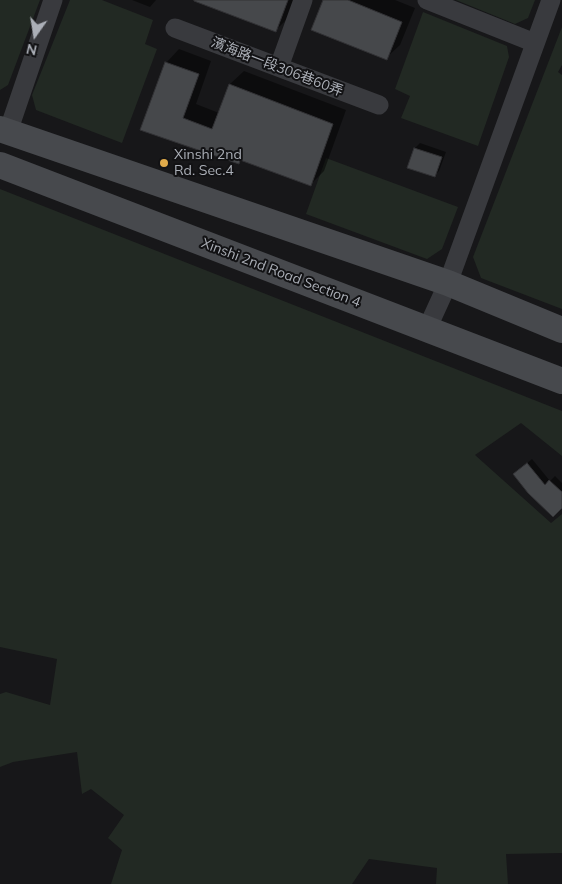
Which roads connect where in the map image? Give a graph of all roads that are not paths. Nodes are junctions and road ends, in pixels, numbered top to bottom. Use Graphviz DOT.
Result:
graph roads {
  1 [pos="53,0"];
  2 [pos="303,0"];
  3 [pos="427,0"];
  4 [pos="551,0"];
  5 [pos="175,28"];
  6 [pos="535,44"];
  7 [pos="279,68"];
  8 [pos="379,105"];
  9 [pos="4,131"];
  10 [pos="0,165"];
  11 [pos="448,283"];
  12 [pos="426,329"];
  13 [pos="562,330"];
  14 [pos="562,381"];
  1 -- 9 [label="street"];
  2 -- 7 [label="street"];
  3 -- 6 [label="street"];
  4 -- 6 [label="street"];
  5 -- 7 [label="street, 濱海路一段306巷60弄"];
  6 -- 11 [label="street"];
  7 -- 8 [label="street, 濱海路一段306巷60弄"];
  9 -- 11 [label="street"];
  10 -- 12 [label="street, Xinshi 2nd Road Section 4"];
  11 -- 12 [label="street"];
  11 -- 13 [label="street"];
  12 -- 14 [label="street, Xinshi 2nd Road Section 4"];
}
